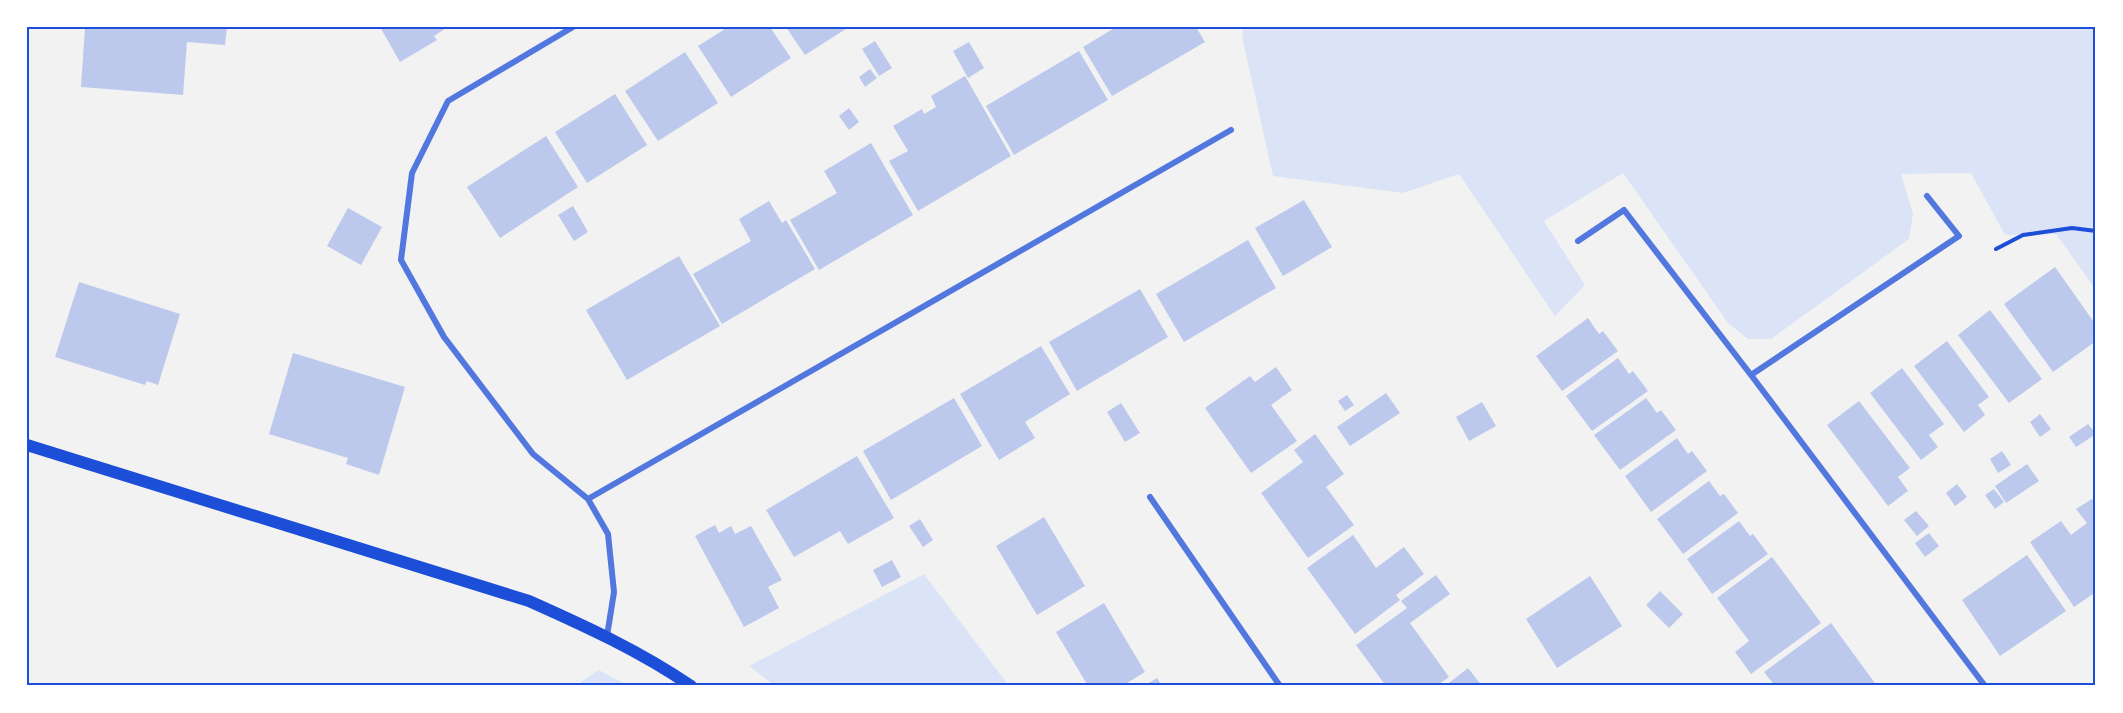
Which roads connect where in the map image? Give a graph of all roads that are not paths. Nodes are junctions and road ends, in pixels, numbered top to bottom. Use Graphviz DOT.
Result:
graph roads {
  1 [pos="573,27"];
  2 [pos="1231,129"];
  3 [pos="1927,196"];
  4 [pos="1578,241"];
  5 [pos="1751,375"];
  6 [pos="27,445"];
  7 [pos="1150,497"];
  8 [pos="588,499"];
  9 [pos="607,636"];
  10 [pos="690,686"];
  11 [pos="1280,686"];
  12 [pos="1985,686"];
  1 -- 8 [label="street"];
  2 -- 8 [label="street"];
  3 -- 5 [label="street"];
  4 -- 5 [label="street"];
  5 -- 12 [label="street"];
  6 -- 9 [label="main road"];
  7 -- 11 [label="street"];
  8 -- 9 [label="street"];
  9 -- 10 [label="main road"];
}
